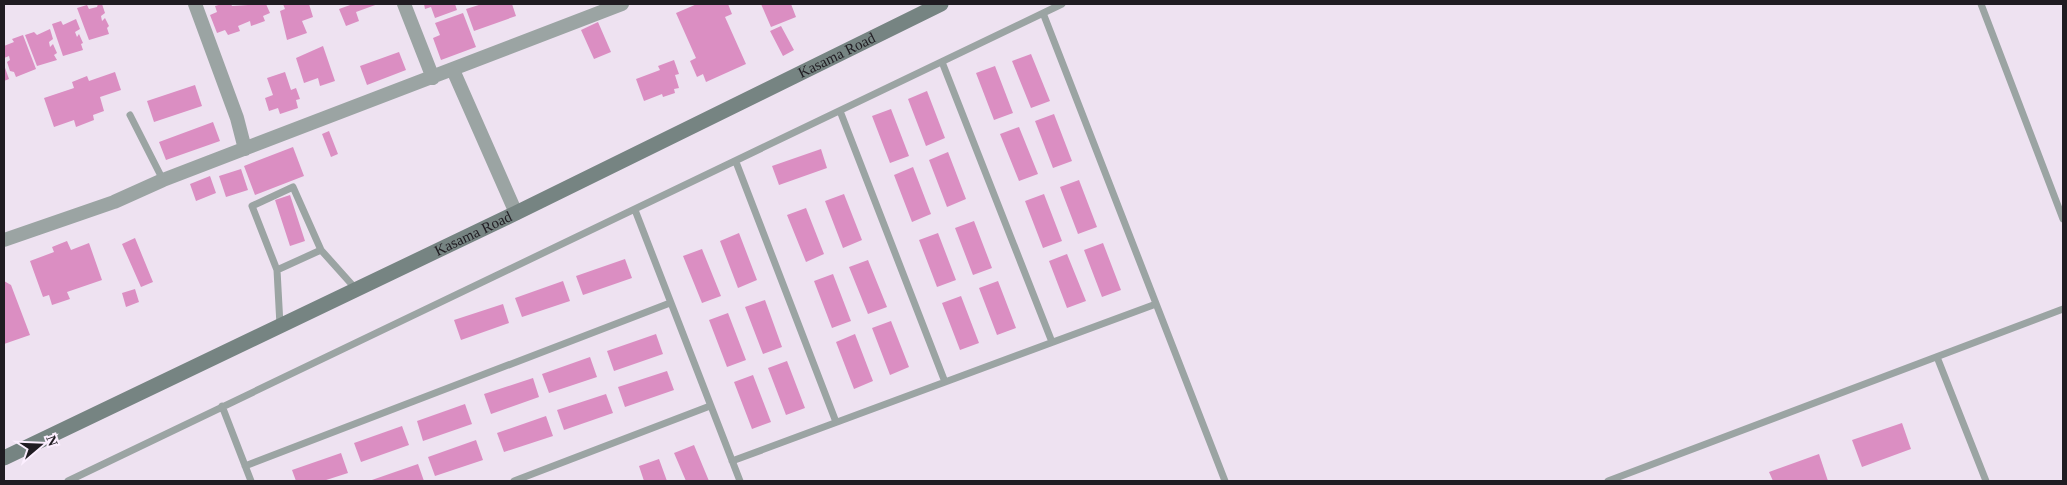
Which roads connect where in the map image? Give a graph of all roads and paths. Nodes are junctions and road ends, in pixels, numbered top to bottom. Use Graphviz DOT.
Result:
graph roads {
  1 [pos="195,4"];
  2 [pos="404,4"];
  3 [pos="622,4"];
  4 [pos="941,4"];
  5 [pos="1062,4"];
  6 [pos="1981,4"];
  7 [pos="592,9"];
  8 [pos="1043,13"];
  9 [pos="942,62"];
  10 [pos="453,70"];
  11 [pos="433,78"];
  12 [pos="840,111"];
  13 [pos="130,115"];
  14 [pos="245,150"];
  15 [pos="736,162"];
  16 [pos="162,180"];
  17 [pos="635,210"];
  18 [pos="516,212"];
  19 [pos="2063,219"];
  20 [pos="4,240"];
  21 [pos="321,250"];
  22 [pos="276,270"];
  23 [pos="355,288"];
  24 [pos="670,303"];
  25 [pos="1156,304"];
  26 [pos="2063,309"];
  27 [pos="280,325"];
  28 [pos="1052,342"];
  29 [pos="1937,357"];
  30 [pos="945,382"];
  31 [pos="222,406"];
  32 [pos="710,406"];
  33 [pos="836,422"];
  34 [pos="4,458"];
  35 [pos="732,461"];
  36 [pos="245,466"];
  37 [pos="68,481"];
  38 [pos="251,481"];
  39 [pos="514,481"];
  40 [pos="740,481"];
  41 [pos="1225,481"];
  42 [pos="1608,481"];
  43 [pos="1986,481"];
  1 -- 14 [label="street"];
  2 -- 11 [label="street"];
  3 -- 7 [label="street"];
  4 -- 18 [label="street, Kasama Road"];
  5 -- 8 [label="lane"];
  6 -- 19 [label="lane"];
  7 -- 10 [label="street"];
  8 -- 9 [label="lane"];
  8 -- 25 [label="lane"];
  9 -- 12 [label="lane"];
  9 -- 28 [label="lane"];
  10 -- 11 [label="street"];
  10 -- 18 [label="street"];
  11 -- 14 [label="street"];
  12 -- 15 [label="lane"];
  12 -- 30 [label="lane"];
  13 -- 16 [label="lane"];
  14 -- 16 [label="street"];
  15 -- 17 [label="lane"];
  15 -- 33 [label="lane"];
  16 -- 20 [label="street"];
  17 -- 24 [label="lane"];
  17 -- 31 [label="lane"];
  18 -- 23 [label="street, Kasama Road"];
  21 -- 22 [label="lane"];
  21 -- 22 [label="lane"];
  21 -- 23 [label="lane"];
  22 -- 27 [label="lane"];
  23 -- 27 [label="street, Kasama Road"];
  24 -- 32 [label="lane"];
  24 -- 36 [label="lane"];
  25 -- 28 [label="lane"];
  25 -- 41 [label="lane"];
  26 -- 29 [label="lane"];
  27 -- 34 [label="street, Kasama Road"];
  28 -- 30 [label="lane"];
  29 -- 42 [label="lane"];
  29 -- 43 [label="lane"];
  30 -- 33 [label="lane"];
  31 -- 36 [label="lane"];
  31 -- 37 [label="lane"];
  32 -- 35 [label="lane"];
  32 -- 39 [label="lane"];
  33 -- 35 [label="lane"];
  35 -- 40 [label="lane"];
  36 -- 38 [label="lane"];
}
